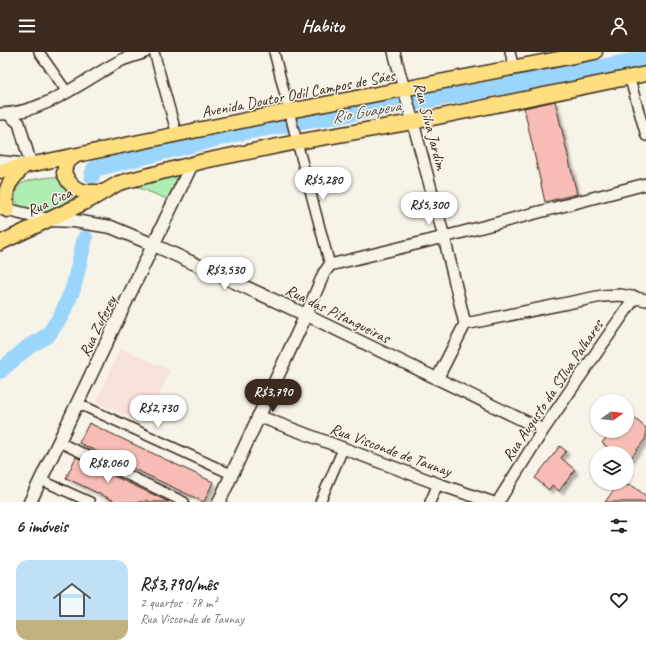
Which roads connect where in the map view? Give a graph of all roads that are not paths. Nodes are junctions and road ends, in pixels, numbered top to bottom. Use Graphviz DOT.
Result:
graph roads {
  1 [pos="39,52"];
  2 [pos="145,52"];
  3 [pos="154,52"];
  4 [pos="274,52"];
  5 [pos="394,52"];
  6 [pos="510,52"];
  7 [pos="594,52"];
  8 [pos="514,68"];
  9 [pos="646,74"];
  10 [pos="629,76"];
  11 [pos="67,92"];
  12 [pos="405,93"];
  13 [pos="4,114"];
  14 [pos="290,114"];
  15 [pos="412,116"];
  16 [pos="177,135"];
  17 [pos="646,136"];
  18 [pos="296,139"];
  19 [pos="75,156"];
  20 [pos="0,162"];
  21 [pos="192,164"];
  22 [pos="28,165"];
  23 [pos="0,171"];
  24 [pos="646,184"];
  25 [pos="103,192"];
  26 [pos="3,209"];
  27 [pos="50,220"];
  28 [pos="444,237"];
  29 [pos="0,243"];
  30 [pos="154,245"];
  31 [pos="330,265"];
  32 [pos="641,298"];
  33 [pos="306,315"];
  34 [pos="465,324"];
  35 [pos="437,379"];
  36 [pos="77,404"];
  37 [pos="258,416"];
  38 [pos="543,430"];
  39 [pos="58,442"];
  40 [pos="343,449"];
  41 [pos="231,474"];
  42 [pos="41,480"];
  43 [pos="438,484"];
  44 [pos="30,502"];
  45 [pos="90,502"];
  46 [pos="184,502"];
  47 [pos="219,502"];
  48 [pos="320,502"];
  49 [pos="430,502"];
  50 [pos="492,502"];
  51 [pos="498,502"];
  1 -- 11 [label="street"];
  2 -- 11 [label="street"];
  3 -- 16 [label="street"];
  4 -- 14 [label="street"];
  5 -- 12 [label="street, Rua Silva Jardim"];
  6 -- 8 [label="street"];
  7 -- 8 [label="main road, Avenida Doutor Odil Campos de Sáes"];
  8 -- 12 [label="main road, Avenida Doutor Odil Campos de Sáes"];
  9 -- 10 [label="main road"];
  10 -- 15 [label="main road"];
  10 -- 17 [label="street"];
  11 -- 13 [label="street"];
  12 -- 14 [label="main road, Avenida Doutor Odil Campos de Sáes"];
  12 -- 15 [label="street, Rua Silva Jardim"];
  13 -- 22 [label="street"];
  14 -- 16 [label="main road, Avenida Doutor Odil Campos de Sáes"];
  14 -- 18 [label="street"];
  15 -- 18 [label="main road"];
  15 -- 28 [label="street, Rua Silva Jardim"];
  16 -- 19 [label="main road, Avenida Doutor Odil Campos de Sáes"];
  18 -- 21 [label="main road"];
  18 -- 31 [label="street"];
  19 -- 22 [label="main road, Avenida Doutor Odil Campos de Sáes"];
  19 -- 25 [label="main road"];
  20 -- 22 [label="main road"];
  21 -- 25 [label="main road"];
  21 -- 30 [label="main road, Rua Zuferey"];
  22 -- 23 [label="main road, Avenida Doutor Odil Campos de Sáes"];
  22 -- 26 [label="main road"];
  24 -- 28 [label="street"];
  25 -- 27 [label="main road, Rua Cica"];
  26 -- 27 [label="main road, Rua das Pitangueiras"];
  27 -- 29 [label="main road, Rua Cica"];
  27 -- 30 [label="main road, Rua das Pitangueiras"];
  28 -- 31 [label="street"];
  28 -- 34 [label="street, Rua Silva Jardim"];
  30 -- 33 [label="main road, Rua das Pitangueiras"];
  30 -- 36 [label="main road, Rua Zuferey"];
  31 -- 33 [label="street"];
  32 -- 34 [label="street"];
  32 -- 38 [label="street, Rua Augusto da SIlva Palhares"];
  33 -- 35 [label="street, Rua das Pitangueiras"];
  33 -- 37 [label="main road"];
  34 -- 35 [label="street"];
  35 -- 38 [label="street, Rua das Pitangueiras"];
  36 -- 39 [label="main road, Rua Zuferey"];
  36 -- 41 [label="street"];
  37 -- 40 [label="street, Rua Visconde de Taunay"];
  37 -- 41 [label="main road"];
  38 -- 51 [label="street, Rua Augusto da SIlva Palhares"];
  39 -- 42 [label="main road, Rua Zuferey"];
  39 -- 46 [label="street"];
  40 -- 43 [label="street, Rua Visconde de Taunay"];
  40 -- 48 [label="street"];
  41 -- 47 [label="main road"];
  42 -- 44 [label="main road, Rua Zuferey"];
  42 -- 45 [label="street"];
  43 -- 49 [label="street"];
  43 -- 50 [label="street, Rua Visconde de Taunay"];
}
